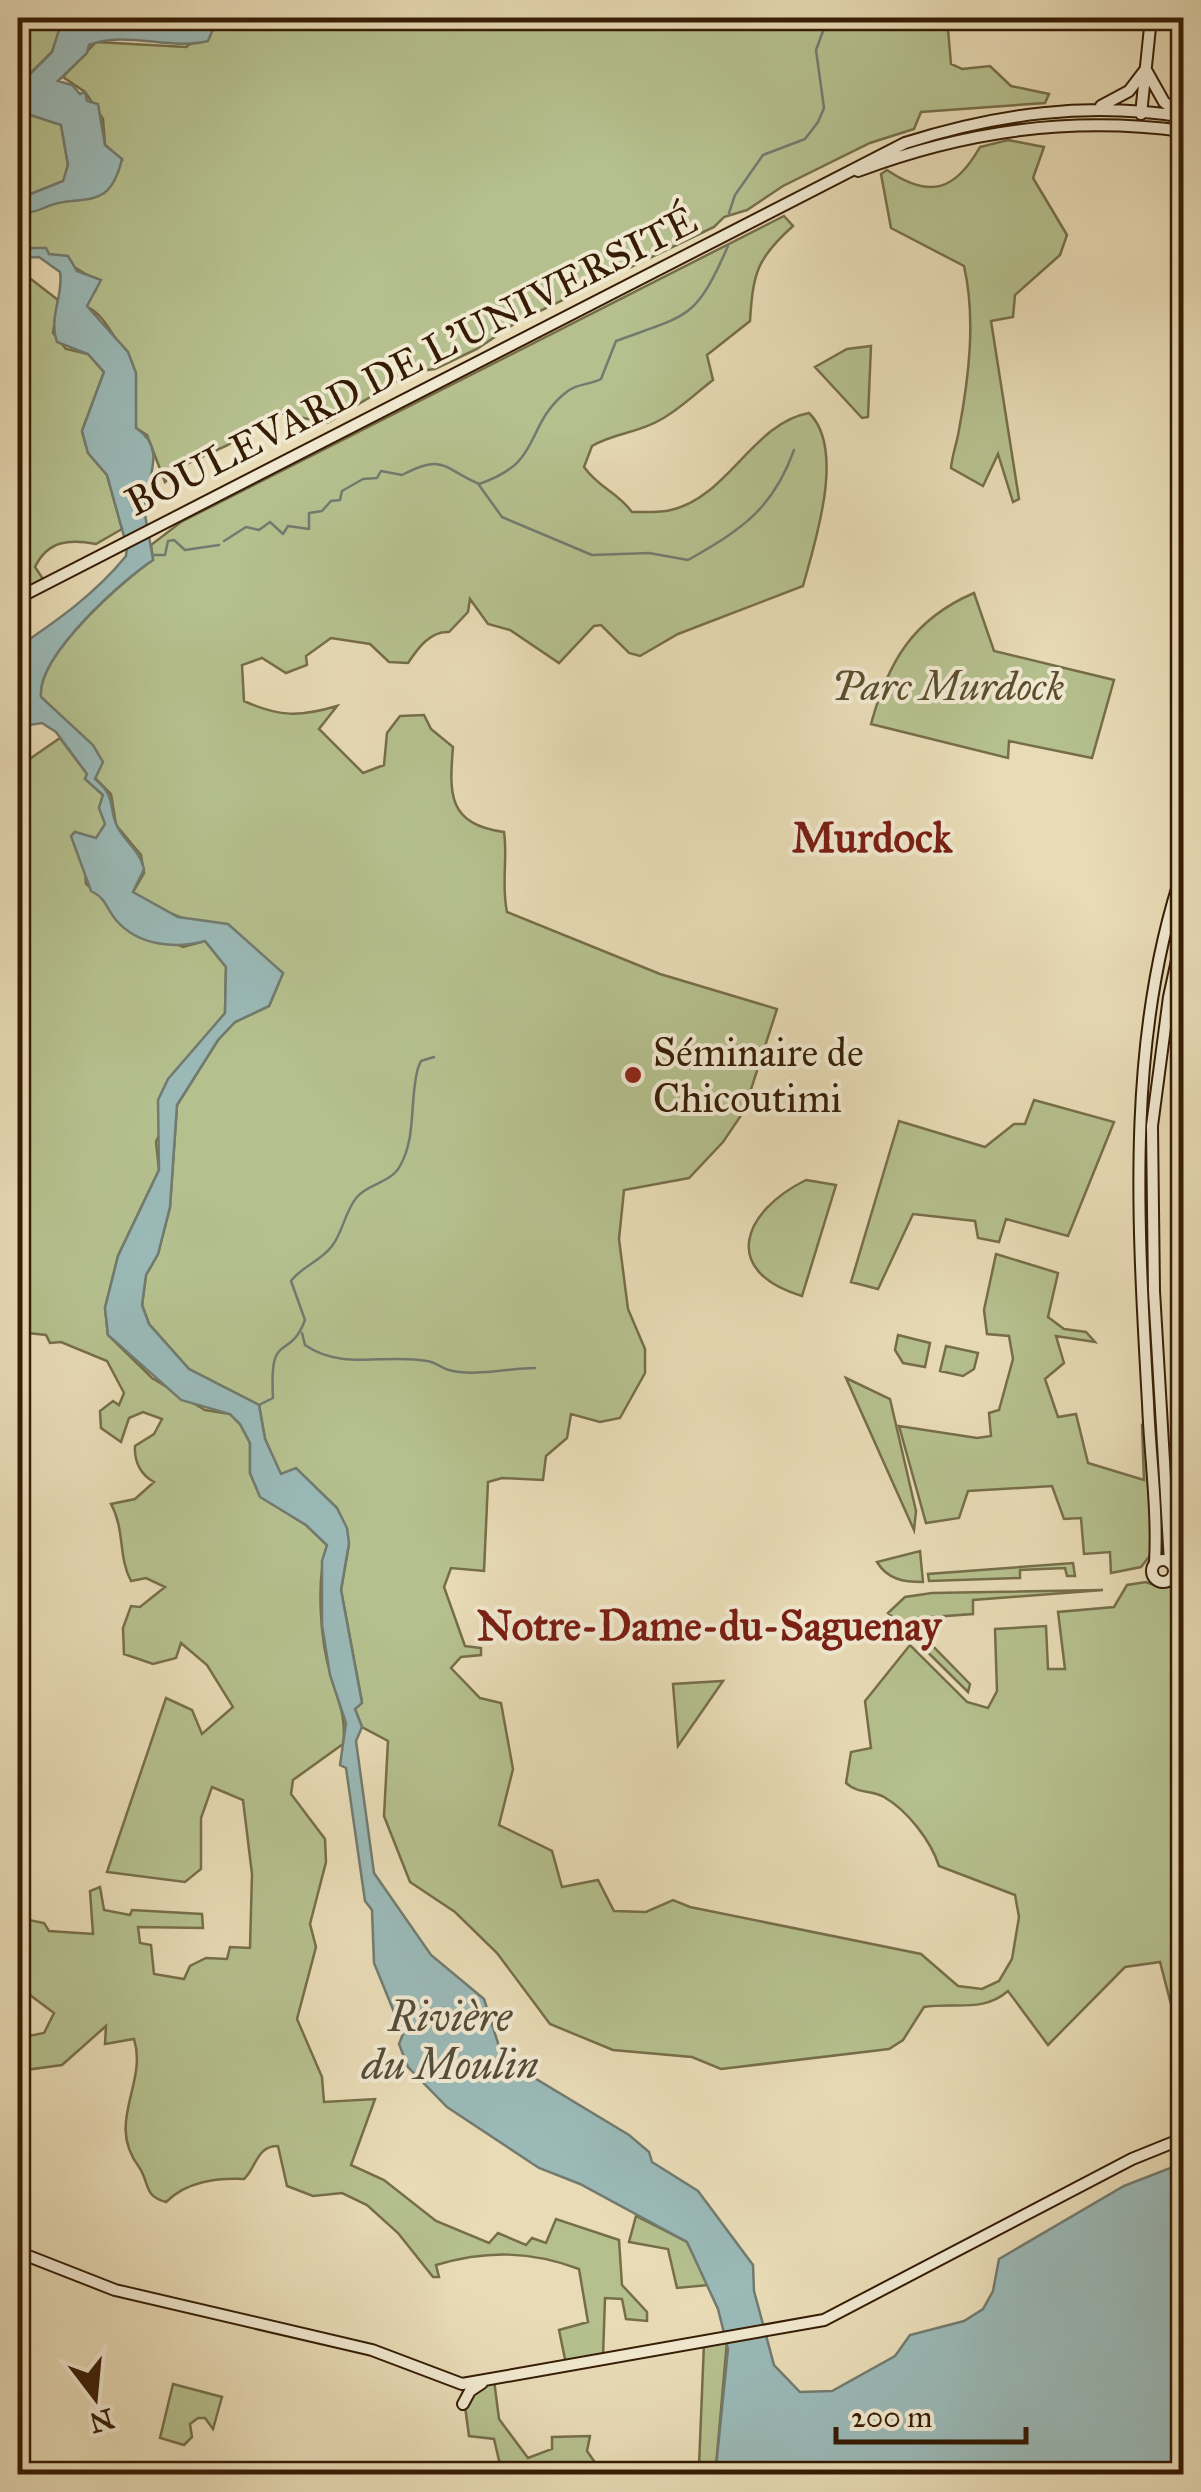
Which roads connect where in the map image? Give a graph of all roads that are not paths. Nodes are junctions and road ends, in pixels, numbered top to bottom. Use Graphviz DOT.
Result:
graph roads {
  1 [pos="1151,18"];
  2 [pos="1146,70"];
  3 [pos="1094,109"];
  4 [pos="1141,112"];
  5 [pos="1183,117"];
  6 [pos="1140,126"];
  7 [pos="1184,131"];
  8 [pos="834,180"];
  9 [pos="18,598"];
  10 [pos="1184,867"];
  11 [pos="1184,928"];
  12 [pos="1155,1563"];
  13 [pos="1178,1568"];
  14 [pos="1184,2138"];
  15 [pos="18,2252"];
  16 [pos="440,2376"];
  17 [pos="494,2380"];
  1 -- 2 [label="main road"];
  2 -- 3 [label="main road"];
  2 -- 4 [label="main road"];
  2 -- 5 [label="main road"];
  3 -- 4 [label="main road, BOULEVARD DE L'UNIVERSITÉ"];
  3 -- 8 [label="main road, BOULEVARD DE L'UNIVERSITÉ"];
  4 -- 5 [label="main road, BOULEVARD DE L'UNIVERSITÉ"];
  4 -- 6 [label="main road"];
  6 -- 7 [label="main road, BOULEVARD DE L'UNIVERSITÉ"];
  6 -- 8 [label="main road, BOULEVARD DE L'UNIVERSITÉ"];
  8 -- 9 [label="main road, BOULEVARD DE L'UNIVERSITÉ"];
  10 -- 12 [label="main road"];
  11 -- 13 [label="main road"];
  12 -- 13 [label="main road"];
  12 -- 13 [label="main road"];
  14 -- 17 [label="main road"];
  15 -- 16 [label="main road"];
  16 -- 17 [label="main road"];
  16 -- 17 [label="main road"];
}
